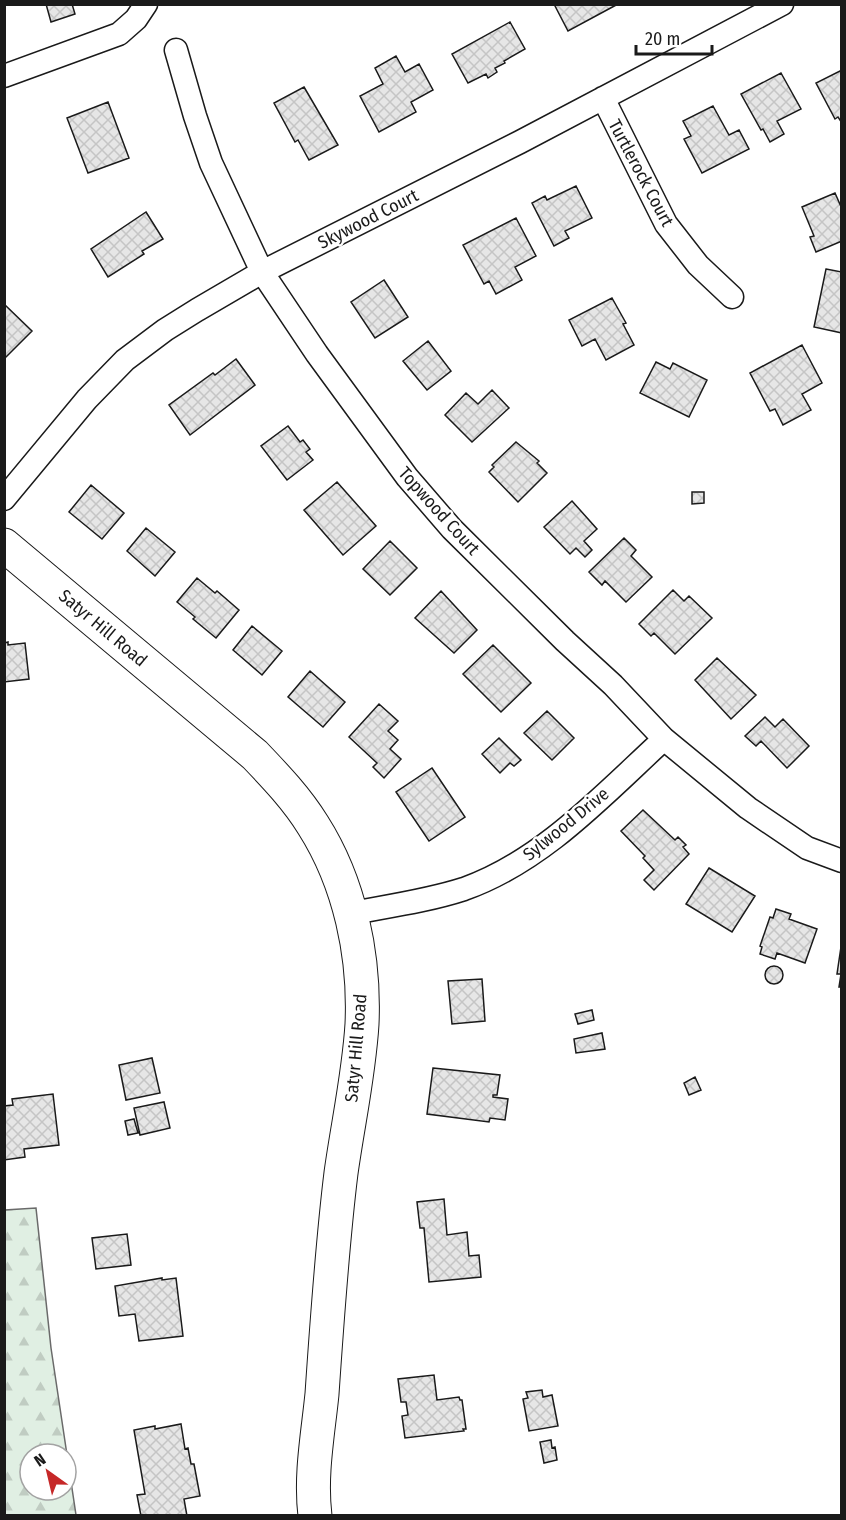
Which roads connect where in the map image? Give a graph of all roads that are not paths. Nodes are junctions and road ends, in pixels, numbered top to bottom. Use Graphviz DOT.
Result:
graph roads {
  1 [pos="146,4"];
  2 [pos="782,4"];
  3 [pos="176,50"];
  4 [pos="4,76"];
  5 [pos="603,98"];
  6 [pos="262,272"];
  7 [pos="732,297"];
  8 [pos="4,499"];
  9 [pos="4,545"];
  10 [pos="664,739"];
  11 [pos="842,861"];
  12 [pos="352,913"];
  13 [pos="315,1515"];
  1 -- 4 [label="street"];
  2 -- 5 [label="street, Skywood Court"];
  3 -- 6 [label="street, Topwood Court"];
  5 -- 6 [label="street, Skywood Court"];
  5 -- 7 [label="street, Turtlerock Court"];
  6 -- 8 [label="street, Skywood Court"];
  6 -- 10 [label="street, Topwood Court"];
  9 -- 12 [label="street, Satyr Hill Road"];
  10 -- 11 [label="street, Topwood Court"];
  10 -- 12 [label="street, Sylwood Drive"];
  12 -- 13 [label="street, Satyr Hill Road"];
}
